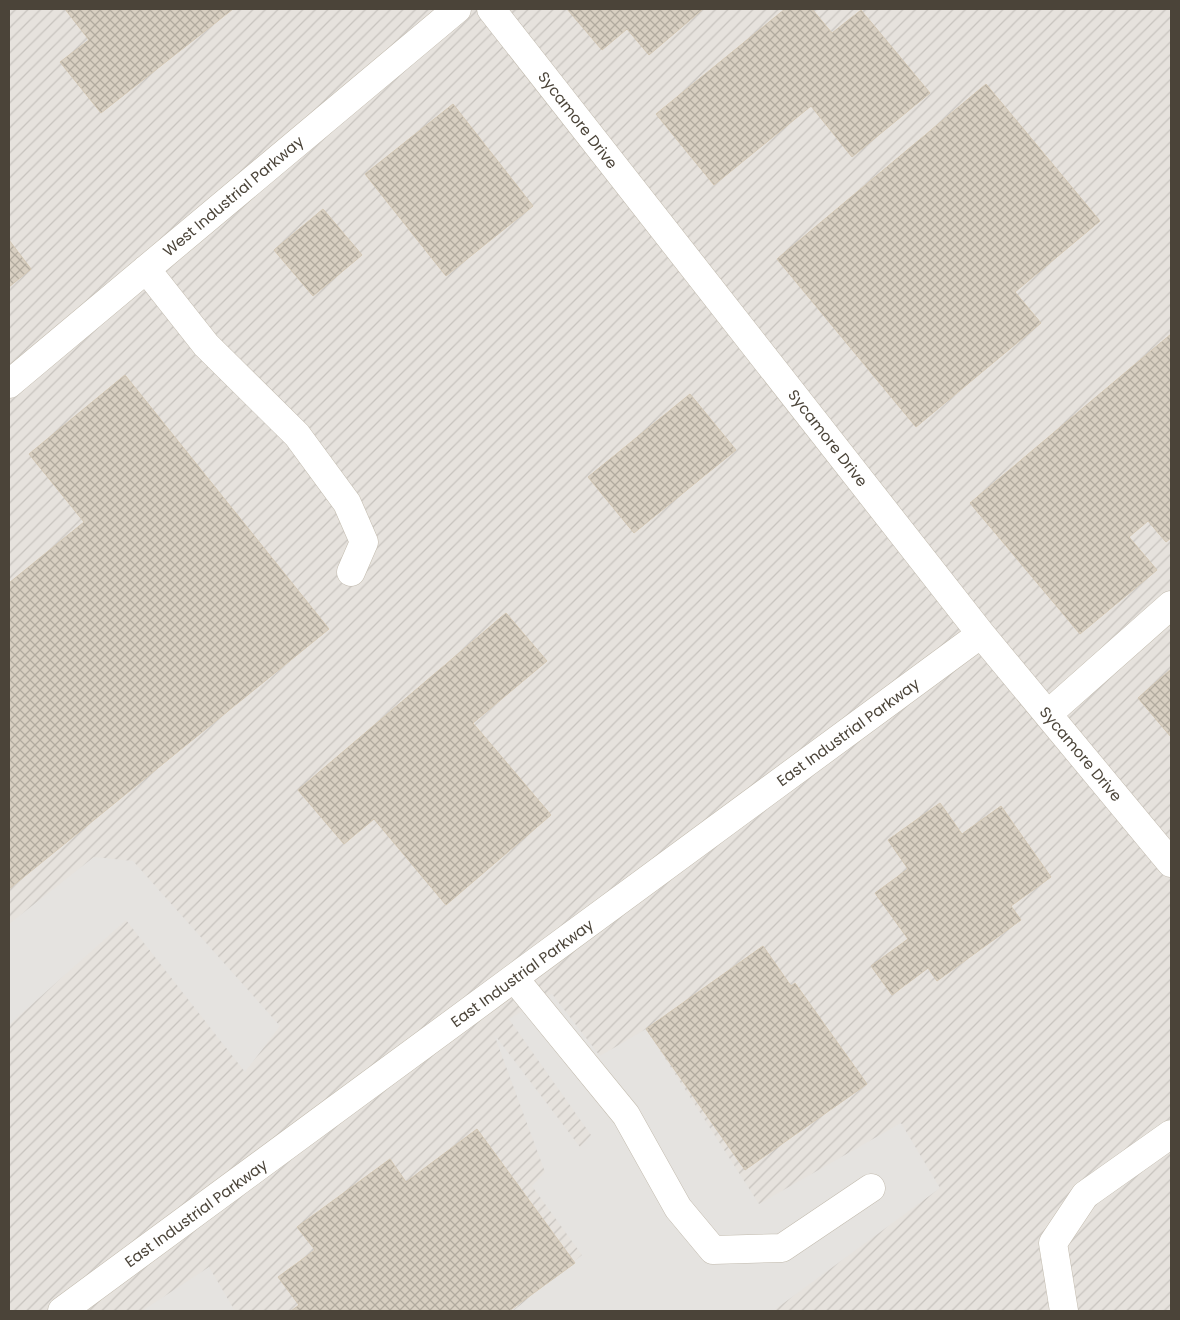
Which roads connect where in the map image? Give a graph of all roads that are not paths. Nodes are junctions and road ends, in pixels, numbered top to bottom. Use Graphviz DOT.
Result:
graph roads {
  1 [pos="457,9"];
  2 [pos="490,9"];
  3 [pos="146,269"];
  4 [pos="9,384"];
  5 [pos="351,572"];
  6 [pos="1171,605"];
  7 [pos="981,634"];
  8 [pos="1048,714"];
  9 [pos="1171,863"];
  10 [pos="514,978"];
  11 [pos="1171,1134"];
  12 [pos="871,1188"];
  13 [pos="62,1311"];
  14 [pos="1064,1311"];
  1 -- 3 [label="street, West Industrial Parkway"];
  2 -- 7 [label="street, Sycamore Drive"];
  3 -- 4 [label="street, West Industrial Parkway"];
  3 -- 5 [label="street"];
  6 -- 8 [label="street"];
  7 -- 8 [label="street, Sycamore Drive"];
  7 -- 10 [label="street, East Industrial Parkway"];
  8 -- 9 [label="street, Sycamore Drive"];
  10 -- 12 [label="street"];
  10 -- 13 [label="street, East Industrial Parkway"];
  11 -- 14 [label="street"];
}
